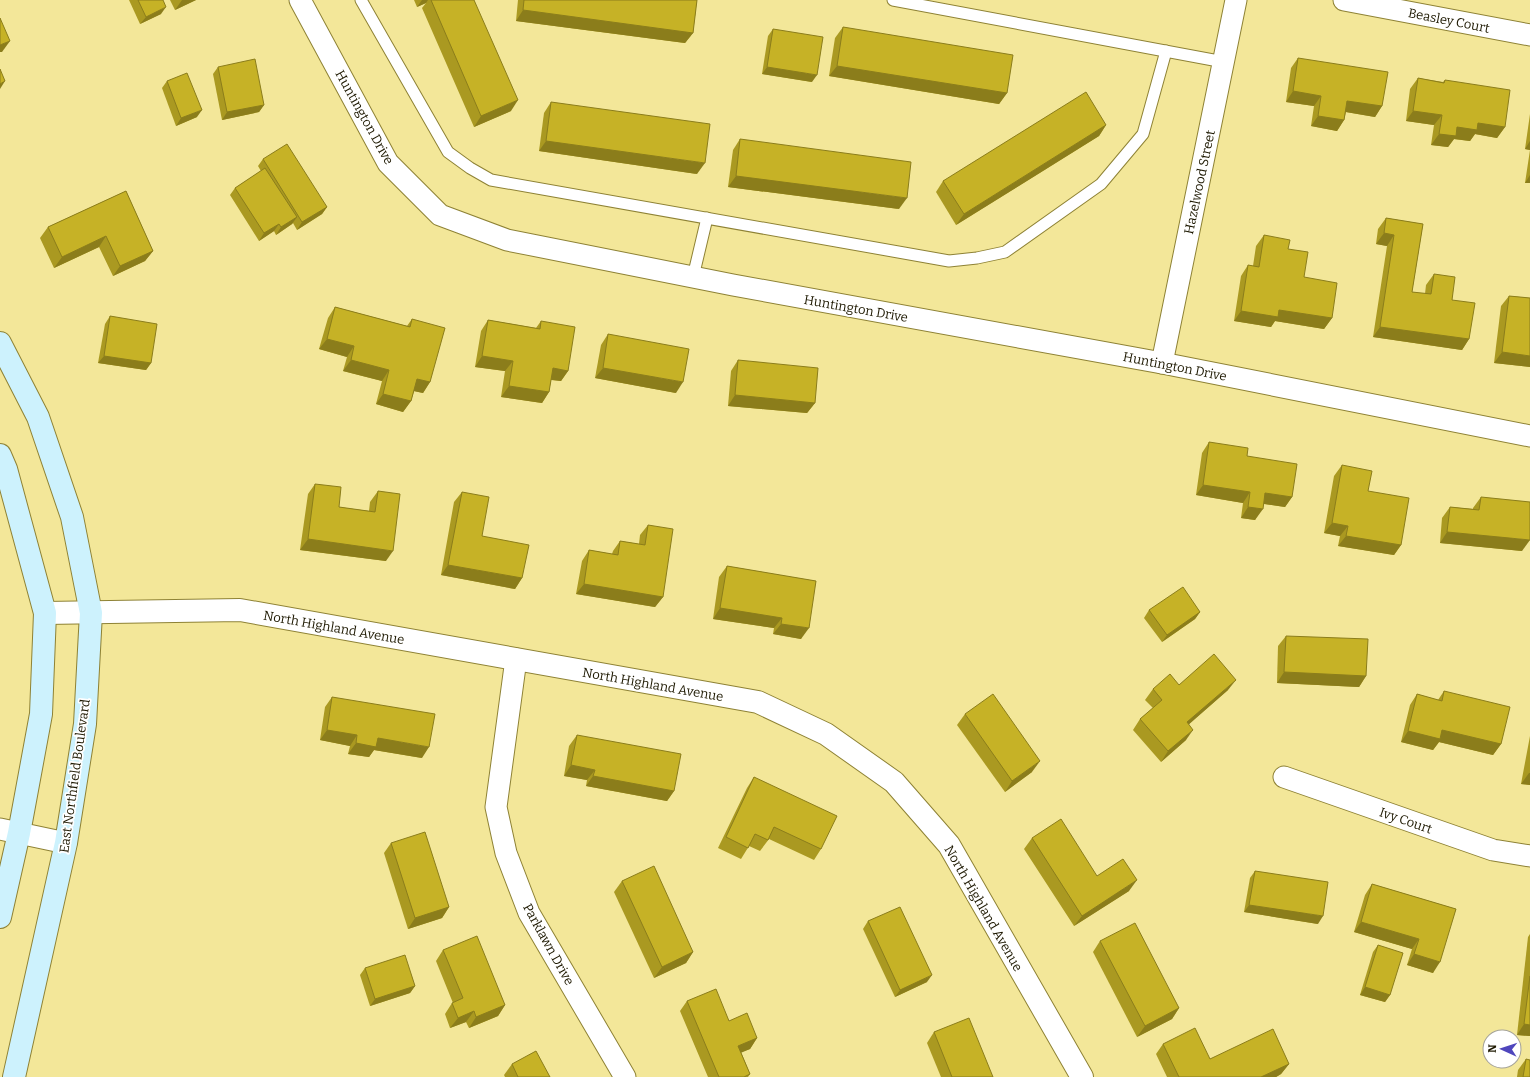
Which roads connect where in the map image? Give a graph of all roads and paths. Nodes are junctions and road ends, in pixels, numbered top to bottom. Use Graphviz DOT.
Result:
graph roads {
  1 [pos="301,0"];
  2 [pos="361,0"];
  3 [pos="893,0"];
  4 [pos="1236,0"];
  5 [pos="1344,0"];
  6 [pos="1530,35"];
  7 [pos="1166,51"];
  8 [pos="1224,62"];
  9 [pos="707,218"];
  10 [pos="693,277"];
  11 [pos="0,343"];
  12 [pos="1162,363"];
  13 [pos="1530,436"];
  14 [pos="0,454"];
  15 [pos="45,613"];
  16 [pos="91,613"];
  17 [pos="516,660"];
  18 [pos="1284,777"];
  19 [pos="9,831"];
  20 [pos="66,844"];
  21 [pos="1530,856"];
  22 [pos="0,917"];
  23 [pos="16,1077"];
  24 [pos="625,1077"];
  25 [pos="1082,1077"];
  1 -- 10 [label="street, Huntington Drive"];
  2 -- 9 [label="lane"];
  3 -- 7 [label="lane"];
  4 -- 8 [label="street, Hazelwood Street"];
  5 -- 6 [label="street, Beasley Court"];
  7 -- 8 [label="lane"];
  7 -- 9 [label="lane"];
  8 -- 12 [label="street, Hazelwood Street"];
  9 -- 10 [label="lane"];
  10 -- 12 [label="street, Huntington Drive"];
  11 -- 16 [label="main road, East Northfield Boulevard"];
  12 -- 13 [label="street, Huntington Drive"];
  14 -- 15 [label="main road"];
  15 -- 16 [label="street, North Highland Avenue"];
  15 -- 19 [label="main road"];
  16 -- 17 [label="street, North Highland Avenue"];
  16 -- 20 [label="main road, East Northfield Boulevard"];
  17 -- 24 [label="street, Parklawn Drive"];
  17 -- 25 [label="street, North Highland Avenue"];
  18 -- 21 [label="street, Ivy Court"];
  19 -- 20 [label="street"];
  19 -- 22 [label="main road"];
  20 -- 23 [label="main road, East Northfield Boulevard"];
}
